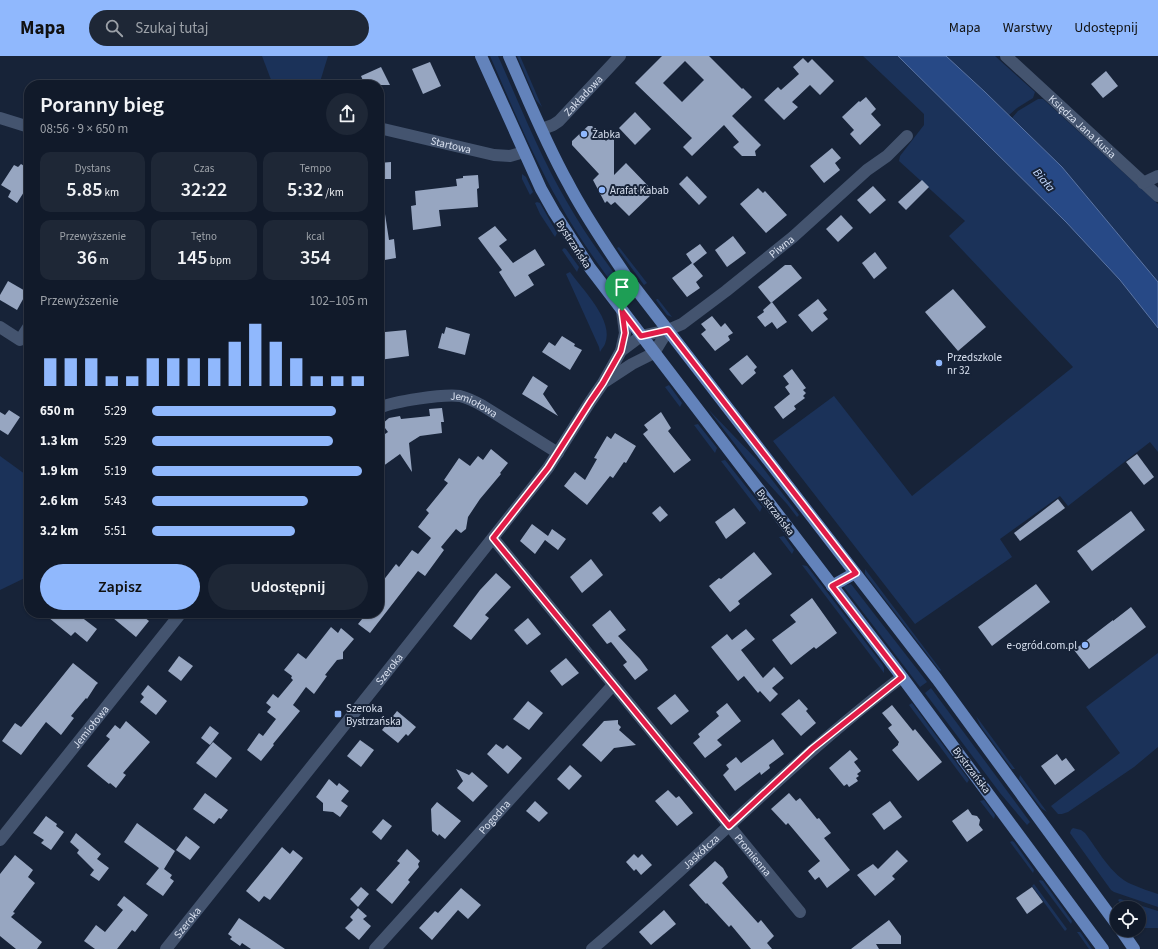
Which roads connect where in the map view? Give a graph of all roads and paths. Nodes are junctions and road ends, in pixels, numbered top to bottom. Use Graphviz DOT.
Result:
graph roads {
  1 [pos="481,56"];
  2 [pos="509,56"];
  3 [pos="620,56"];
  4 [pos="1006,56"];
  5 [pos="0,118"];
  6 [pos="24,125"];
  7 [pos="384,129"];
  8 [pos="542,129"];
  9 [pos="907,136"];
  10 [pos="524,152"];
  11 [pos="1158,176"];
  12 [pos="1144,183"];
  13 [pos="1158,196"];
  14 [pos="622,311"];
  15 [pos="0,327"];
  16 [pos="668,330"];
  17 [pos="24,334"];
  18 [pos="641,336"];
  19 [pos="621,351"];
  20 [pos="654,353"];
  21 [pos="603,383"];
  22 [pos="384,407"];
  23 [pos="558,452"];
  24 [pos="493,538"];
  25 [pos="856,573"];
  26 [pos="832,586"];
  27 [pos="177,618"];
  28 [pos="902,677"];
  29 [pos="613,685"];
  30 [pos="729,826"];
  31 [pos="0,840"];
  32 [pos="800,912"];
  33 [pos="1110,915"];
  34 [pos="1125,937"];
  35 [pos="166,949"];
  36 [pos="375,949"];
  37 [pos="592,949"];
  38 [pos="1103,949"];
  39 [pos="1134,949"];
  1 -- 10 [label="main road, Bystrzańska"];
  2 -- 8 [label="main road"];
  3 -- 8 [label="street, Zakładowa"];
  4 -- 12 [label="street, Księdza Jana Kusia"];
  5 -- 6 [label="street"];
  7 -- 10 [label="street, Startowa"];
  8 -- 16 [label="main road"];
  9 -- 16 [label="street, Piwna"];
  10 -- 14 [label="main road, Bystrzańska"];
  11 -- 12 [label="street"];
  12 -- 13 [label="street, Księdza Jana Kusia"];
  14 -- 18 [label="main road, Bystrzańska"];
  14 -- 19 [label="street, Szeroka"];
  15 -- 17 [label="street"];
  16 -- 18 [label="street, Szeroka"];
  16 -- 20 [label="street"];
  16 -- 25 [label="main road"];
  18 -- 19 [label="street, Szeroka"];
  18 -- 20 [label="main road, Bystrzańska"];
  19 -- 21 [label="street, Szeroka"];
  20 -- 21 [label="street, Szeroka"];
  20 -- 26 [label="main road, Bystrzańska"];
  21 -- 23 [label="street, Szeroka"];
  22 -- 23 [label="street, Jemiołowa"];
  23 -- 24 [label="street, Szeroka"];
  24 -- 29 [label="street, Promienna"];
  24 -- 35 [label="street, Szeroka"];
  25 -- 26 [label="main road"];
  25 -- 33 [label="main road"];
  26 -- 28 [label="main road, Bystrzańska"];
  27 -- 31 [label="street, Jemiołowa"];
  28 -- 30 [label="street, Jaskółcza"];
  28 -- 38 [label="main road, Bystrzańska"];
  29 -- 30 [label="street, Promienna"];
  29 -- 36 [label="street, Pogodna"];
  30 -- 32 [label="street, Promienna"];
  30 -- 37 [label="street, Jaskółcza"];
  34 -- 39 [label="main road"];
}
